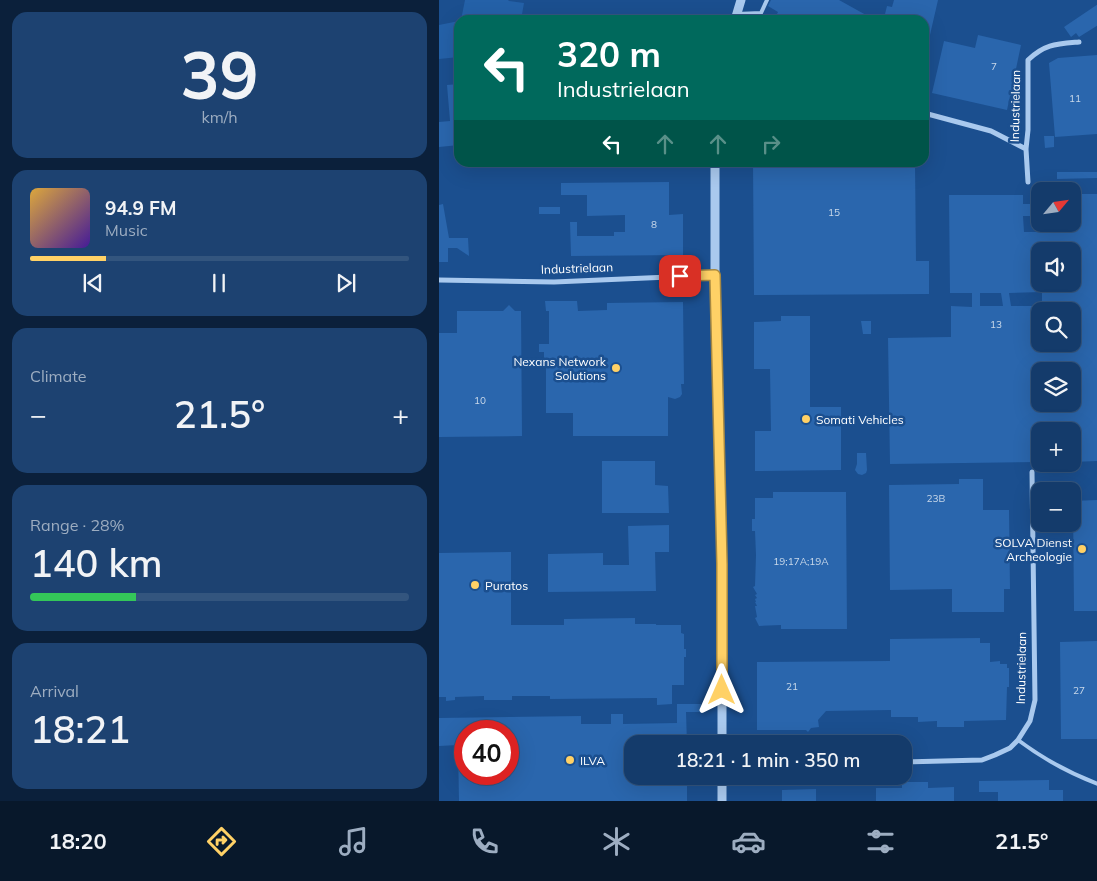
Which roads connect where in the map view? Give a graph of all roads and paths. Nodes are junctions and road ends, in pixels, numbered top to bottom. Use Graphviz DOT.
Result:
graph roads {
  1 [pos="741,0"];
  2 [pos="767,0"];
  3 [pos="761,14"];
  4 [pos="737,15"];
  5 [pos="753,15"];
  6 [pos="1079,42"];
  7 [pos="929,114"];
  8 [pos="1026,149"];
  9 [pos="715,167"];
  10 [pos="1028,182"];
  11 [pos="715,275"];
  12 [pos="439,280"];
  13 [pos="1032,472"];
  14 [pos="722,735"];
  15 [pos="1018,740"];
  16 [pos="912,762"];
  17 [pos="1097,784"];
  18 [pos="722,785"];
  19 [pos="722,801"];
  1 -- 4 [label="street"];
  2 -- 3 [label="lane"];
  3 -- 5 [label="lane"];
  6 -- 8 [label="street, Industrielaan"];
  7 -- 8 [label="street, Industrielaan"];
  8 -- 10 [label="street, Industrielaan"];
  9 -- 11 [label="street"];
  11 -- 12 [label="street, Industrielaan"];
  11 -- 14 [label="street"];
  13 -- 15 [label="street, Industrielaan"];
  15 -- 16 [label="street, Industrielaan"];
  15 -- 17 [label="lane"];
  18 -- 19 [label="street"];
}
